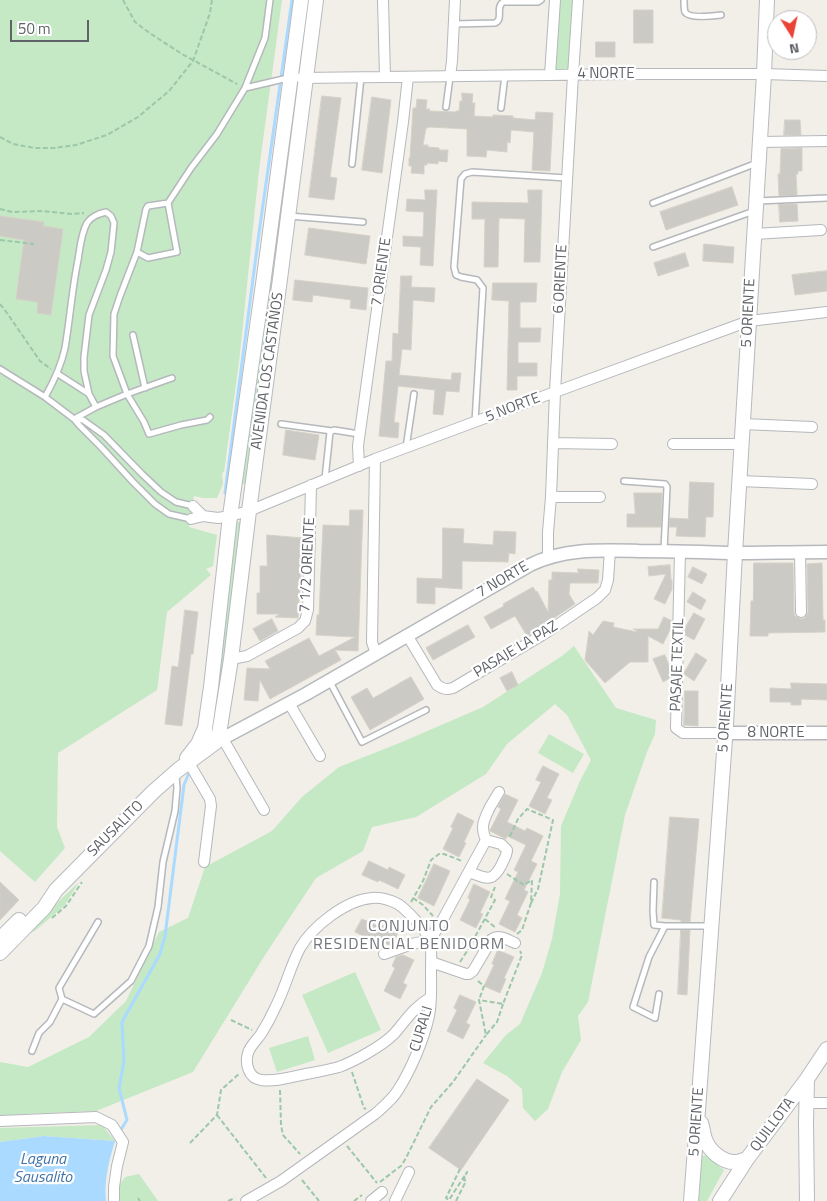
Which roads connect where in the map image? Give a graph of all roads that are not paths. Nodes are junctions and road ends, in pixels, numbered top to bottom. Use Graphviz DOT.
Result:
graph roads {
  1 [pos="270,0"];
  2 [pos="301,0"];
  3 [pos="316,0"];
  4 [pos="382,0"];
  5 [pos="455,0"];
  6 [pos="542,0"];
  7 [pos="555,0"];
  8 [pos="578,0"];
  9 [pos="684,0"];
  10 [pos="767,0"];
  11 [pos="720,15"];
  12 [pos="454,24"];
  13 [pos="550,74"];
  14 [pos="572,74"];
  15 [pos="764,74"];
  16 [pos="505,75"];
  17 [pos="450,76"];
  18 [pos="827,76"];
  19 [pos="385,77"];
  20 [pos="408,77"];
  21 [pos="290,78"];
  22 [pos="306,78"];
  23 [pos="360,78"];
  24 [pos="245,88"];
  25 [pos="446,107"];
  26 [pos="501,108"];
  27 [pos="827,141"];
  28 [pos="760,142"];
  29 [pos="759,163"];
  30 [pos="352,164"];
  31 [pos="567,178"];
  32 [pos="827,198"];
  33 [pos="168,203"];
  34 [pos="652,203"];
  35 [pos="756,206"];
  36 [pos="288,216"];
  37 [pos="363,222"];
  38 [pos="821,230"];
  39 [pos="754,234"];
  40 [pos="653,247"];
  41 [pos="137,252"];
  42 [pos="827,312"];
  43 [pos="749,321"];
  44 [pos="133,335"];
  45 [pos="0,368"];
  46 [pos="58,374"];
  47 [pos="172,378"];
  48 [pos="145,388"];
  49 [pos="555,392"];
  50 [pos="89,394"];
  51 [pos="127,394"];
  52 [pos="414,394"];
  53 [pos="45,397"];
  54 [pos="96,407"];
  55 [pos="210,417"];
  56 [pos="74,419"];
  57 [pos="475,422"];
  58 [pos="281,424"];
  59 [pos="743,424"];
  60 [pos="812,427"];
  61 [pos="332,431"];
  62 [pos="359,434"];
  63 [pos="553,443"];
  64 [pos="612,444"];
  65 [pos="673,444"];
  66 [pos="742,444"];
  67 [pos="406,448"];
  68 [pos="375,460"];
  69 [pos="359,466"];
  70 [pos="325,480"];
  71 [pos="624,481"];
  72 [pos="740,481"];
  73 [pos="812,484"];
  74 [pos="311,485"];
  75 [pos="551,497"];
  76 [pos="600,497"];
  77 [pos="192,506"];
  78 [pos="249,511"];
  79 [pos="203,516"];
  80 [pos="230,516"];
  81 [pos="191,519"];
  82 [pos="610,550"];
  83 [pos="664,551"];
  84 [pos="680,551"];
  85 [pos="800,552"];
  86 [pos="827,552"];
  87 [pos="735,553"];
  88 [pos="548,558"];
  89 [pos="801,612"];
  90 [pos="407,635"];
  91 [pos="376,654"];
  92 [pos="231,659"];
  93 [pos="329,681"];
  94 [pos="289,703"];
  95 [pos="426,710"];
  96 [pos="205,728"];
  97 [pos="725,733"];
  98 [pos="827,733"];
  99 [pos="220,741"];
  100 [pos="320,756"];
  101 [pos="181,769"];
  102 [pos="500,792"];
  103 [pos="264,810"];
  104 [pos="486,840"];
  105 [pos="204,862"];
  106 [pos="468,867"];
  107 [pos="654,882"];
  108 [pos="56,890"];
  109 [pos="98,922"];
  110 [pos="665,926"];
  111 [pos="711,926"];
  112 [pos="0,939"];
  113 [pos="430,940"];
  114 [pos="515,943"];
  115 [pos="0,953"];
  116 [pos="384,954"];
  117 [pos="431,962"];
  118 [pos="659,994"];
  119 [pos="431,997"];
  120 [pos="62,999"];
  121 [pos="827,1049"];
  122 [pos="32,1051"];
  123 [pos="807,1079"];
  124 [pos="807,1103"];
  125 [pos="827,1103"];
  126 [pos="698,1110"];
  127 [pos="0,1121"];
  128 [pos="748,1159"];
  129 [pos="408,1172"];
  130 [pos="382,1192"];
  131 [pos="114,1201"];
  132 [pos="246,1201"];
  133 [pos="371,1201"];
  134 [pos="395,1201"];
  135 [pos="691,1201"];
  136 [pos="720,1201"];
  137 [pos="807,1201"];
  1 -- 24 [label="lane"];
  2 -- 21 [label="main road, AVENIDA LOS CASTAÑOS"];
  3 -- 22 [label="main road, AVENIDA LOS CASTAÑOS"];
  4 -- 19 [label="street"];
  5 -- 12 [label="street"];
  6 -- 12 [label="lane"];
  7 -- 13 [label="street"];
  8 -- 14 [label="street, 6 ORIENTE"];
  9 -- 11 [label="lane"];
  10 -- 15 [label="main road, 5 ORIENTE"];
  12 -- 17 [label="street"];
  13 -- 14 [label="street, 4 NORTE"];
  13 -- 16 [label="street, 4 NORTE"];
  14 -- 15 [label="street, 4 NORTE"];
  14 -- 31 [label="street, 6 ORIENTE"];
  15 -- 18 [label="street, 4 NORTE"];
  15 -- 28 [label="main road, 5 ORIENTE"];
  16 -- 17 [label="street, 4 NORTE"];
  16 -- 26 [label="lane"];
  17 -- 20 [label="street, 4 NORTE"];
  17 -- 25 [label="lane"];
  19 -- 20 [label="street, 4 NORTE"];
  19 -- 23 [label="street, 4 NORTE"];
  20 -- 62 [label="street, 7 ORIENTE"];
  21 -- 22 [label="street, 4 NORTE"];
  21 -- 24 [label="lane"];
  21 -- 80 [label="main road, AVENIDA LOS CASTAÑOS"];
  22 -- 23 [label="street, 4 NORTE"];
  22 -- 36 [label="main road, AVENIDA LOS CASTAÑOS"];
  23 -- 30 [label="lane"];
  24 -- 33 [label="lane"];
  27 -- 28 [label="street"];
  28 -- 29 [label="main road, 5 ORIENTE"];
  29 -- 34 [label="lane"];
  29 -- 35 [label="main road, 5 ORIENTE"];
  31 -- 49 [label="street, 6 ORIENTE"];
  31 -- 57 [label="lane"];
  32 -- 35 [label="lane"];
  33 -- 41 [label="lane"];
  33 -- 41 [label="lane"];
  35 -- 39 [label="main road, 5 ORIENTE"];
  35 -- 40 [label="lane"];
  36 -- 37 [label="lane"];
  36 -- 78 [label="main road, AVENIDA LOS CASTAÑOS"];
  38 -- 39 [label="street"];
  39 -- 43 [label="main road, 5 ORIENTE"];
  41 -- 51 [label="lane"];
  42 -- 43 [label="street, 5 NORTE"];
  43 -- 49 [label="street, 5 NORTE"];
  43 -- 59 [label="main road, 5 ORIENTE"];
  44 -- 48 [label="lane"];
  45 -- 53 [label="lane"];
  46 -- 50 [label="lane"];
  46 -- 50 [label="lane"];
  46 -- 53 [label="lane"];
  47 -- 48 [label="lane"];
  48 -- 51 [label="lane"];
  49 -- 57 [label="street, 5 NORTE"];
  49 -- 63 [label="street, 6 ORIENTE"];
  50 -- 54 [label="lane"];
  51 -- 54 [label="lane"];
  51 -- 55 [label="lane"];
  52 -- 67 [label="lane"];
  53 -- 56 [label="lane"];
  54 -- 56 [label="lane"];
  56 -- 77 [label="lane"];
  56 -- 81 [label="lane"];
  57 -- 67 [label="street, 5 NORTE"];
  58 -- 61 [label="lane"];
  59 -- 60 [label="street"];
  59 -- 66 [label="main road, 5 ORIENTE"];
  61 -- 62 [label="lane"];
  61 -- 70 [label="lane"];
  62 -- 69 [label="street, 7 ORIENTE"];
  63 -- 64 [label="street"];
  63 -- 75 [label="street, 6 ORIENTE"];
  65 -- 66 [label="street"];
  66 -- 72 [label="main road, 5 ORIENTE"];
  67 -- 68 [label="street, 5 NORTE"];
  68 -- 69 [label="street, 5 NORTE"];
  68 -- 91 [label="street"];
  69 -- 70 [label="street, 5 NORTE"];
  70 -- 74 [label="street, 5 NORTE"];
  71 -- 83 [label="lane"];
  72 -- 73 [label="street"];
  72 -- 87 [label="main road, 5 ORIENTE"];
  74 -- 78 [label="street, 5 NORTE"];
  74 -- 92 [label="street, 7 1/2 ORIENTE"];
  75 -- 76 [label="street"];
  75 -- 88 [label="street, 6 ORIENTE"];
  77 -- 79 [label="street"];
  78 -- 80 [label="street, 5 NORTE"];
  78 -- 92 [label="main road, AVENIDA LOS CASTAÑOS"];
  79 -- 80 [label="street, 5 NORTE"];
  79 -- 81 [label="street, 5 NORTE"];
  80 -- 96 [label="main road, AVENIDA LOS CASTAÑOS"];
  82 -- 83 [label="street, 7 NORTE"];
  82 -- 88 [label="street, 7 NORTE"];
  82 -- 90 [label="street, PASAJE LA PAZ"];
  83 -- 84 [label="street, 7 NORTE"];
  84 -- 87 [label="street, 7 NORTE"];
  84 -- 97 [label="street, PASAJE TEXTIL"];
  85 -- 86 [label="street, 7 NORTE"];
  85 -- 87 [label="street, 7 NORTE"];
  85 -- 89 [label="street"];
  87 -- 97 [label="main road, 5 ORIENTE"];
  88 -- 90 [label="street, 7 NORTE"];
  90 -- 91 [label="street, 7 NORTE"];
  91 -- 93 [label="street, 7 NORTE"];
  92 -- 99 [label="main road, AVENIDA LOS CASTAÑOS"];
  93 -- 94 [label="street, 7 NORTE"];
  93 -- 95 [label="lane"];
  94 -- 99 [label="street, 7 NORTE"];
  94 -- 100 [label="street"];
  96 -- 99 [label="street"];
  96 -- 101 [label="main road, SAUSALITO"];
  97 -- 98 [label="street, 8 NORTE"];
  97 -- 111 [label="main road, 5 ORIENTE"];
  99 -- 101 [label="main road, SAUSALITO"];
  99 -- 103 [label="street"];
  101 -- 105 [label="street"];
  101 -- 108 [label="main road, SAUSALITO"];
  101 -- 120 [label="lane"];
  102 -- 104 [label="street"];
  104 -- 106 [label="street"];
  104 -- 106 [label="street"];
  106 -- 113 [label="street"];
  107 -- 110 [label="lane"];
  108 -- 112 [label="main road, SAUSALITO"];
  108 -- 115 [label="main road, SAUSALITO"];
  109 -- 120 [label="lane"];
  110 -- 111 [label="lane"];
  110 -- 118 [label="lane"];
  111 -- 126 [label="main road, 5 ORIENTE"];
  113 -- 116 [label="street"];
  113 -- 117 [label="street, CURALI"];
  113 -- 119 [label="street"];
  114 -- 117 [label="street"];
  117 -- 119 [label="street, CURALI"];
  119 -- 132 [label="street, CURALI"];
  120 -- 122 [label="lane"];
  121 -- 123 [label="main road, QUILLOTA"];
  123 -- 124 [label="main road"];
  123 -- 128 [label="main road, QUILLOTA"];
  124 -- 125 [label="street"];
  124 -- 137 [label="main road"];
  126 -- 128 [label="main road"];
  126 -- 135 [label="main road, 5 ORIENTE"];
  127 -- 131 [label="street"];
  128 -- 136 [label="main road, QUILLOTA"];
  129 -- 134 [label="street"];
  130 -- 133 [label="street"];
}
